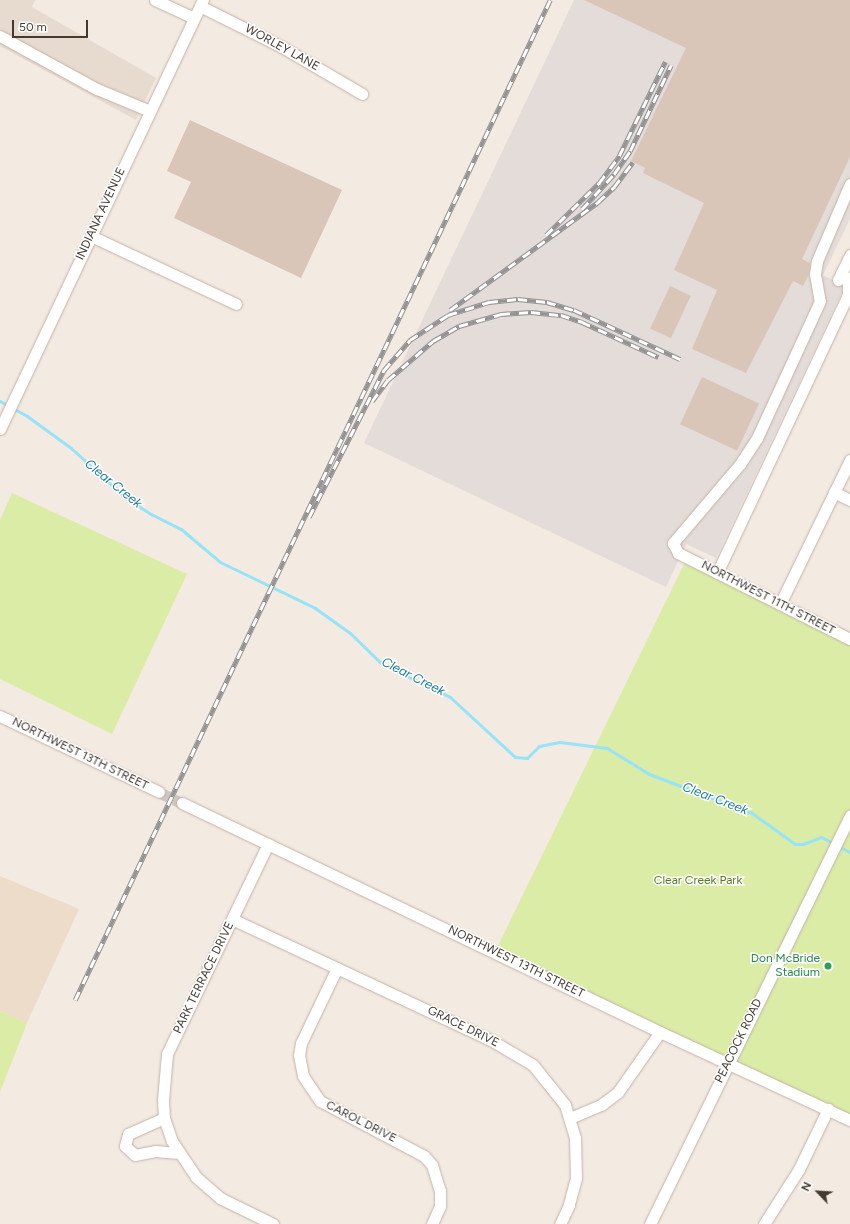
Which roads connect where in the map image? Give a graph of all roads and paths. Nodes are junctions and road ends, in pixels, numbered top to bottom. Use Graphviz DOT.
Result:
graph roads {
  1 [pos="155,0"];
  2 [pos="201,3"];
  3 [pos="194,18"];
  4 [pos="0,36"];
  5 [pos="362,94"];
  6 [pos="150,111"];
  7 [pos="850,184"];
  8 [pos="91,236"];
  9 [pos="850,255"];
  10 [pos="236,304"];
  11 [pos="2,425"];
  12 [pos="850,460"];
  13 [pos="834,492"];
  14 [pos="850,500"];
  15 [pos="717,573"];
  16 [pos="780,604"];
  17 [pos="850,639"];
  18 [pos="0,716"];
  19 [pos="159,792"];
  20 [pos="182,804"];
  21 [pos="849,817"];
  22 [pos="268,844"];
  23 [pos="232,918"];
  24 [pos="337,968"];
  25 [pos="660,1032"];
  26 [pos="729,1062"];
  27 [pos="828,1109"];
  28 [pos="164,1118"];
  29 [pos="570,1118"];
  30 [pos="850,1120"];
  31 [pos="179,1153"];
  32 [pos="273,1224"];
  33 [pos="432,1224"];
  34 [pos="560,1224"];
  35 [pos="650,1224"];
  36 [pos="765,1224"];
  1 -- 3 [label="street"];
  2 -- 3 [label="street, INDIANA AVENUE"];
  2 -- 5 [label="street, WORLEY LANE"];
  3 -- 6 [label="street, INDIANA AVENUE"];
  4 -- 6 [label="street"];
  6 -- 8 [label="street, INDIANA AVENUE"];
  7 -- 15 [label="street, NORTHWEST 11TH STREET"];
  8 -- 10 [label="street"];
  8 -- 11 [label="street, INDIANA AVENUE"];
  9 -- 15 [label="street"];
  12 -- 13 [label="street"];
  13 -- 14 [label="street"];
  13 -- 16 [label="street"];
  15 -- 16 [label="street, NORTHWEST 11TH STREET"];
  16 -- 17 [label="street, NORTHWEST 11TH STREET"];
  18 -- 19 [label="street, NORTHWEST 13TH STREET"];
  20 -- 22 [label="street, NORTHWEST 13TH STREET"];
  21 -- 26 [label="street, PEACOCK ROAD"];
  22 -- 23 [label="street, PARK TERRACE DRIVE"];
  22 -- 25 [label="street, NORTHWEST 13TH STREET"];
  23 -- 24 [label="street, GRACE DRIVE"];
  23 -- 28 [label="street, PARK TERRACE DRIVE"];
  24 -- 29 [label="street, GRACE DRIVE"];
  24 -- 33 [label="street, CAROL DRIVE"];
  25 -- 26 [label="street, NORTHWEST 13TH STREET"];
  25 -- 29 [label="street"];
  26 -- 27 [label="street, NORTHWEST 13TH STREET"];
  26 -- 35 [label="street, PEACOCK ROAD"];
  27 -- 30 [label="street, NORTHWEST 13TH STREET"];
  27 -- 36 [label="street"];
  28 -- 31 [label="street, PARK TERRACE DRIVE"];
  28 -- 31 [label="street"];
  29 -- 34 [label="street, GRACE DRIVE"];
  31 -- 32 [label="street, PARK TERRACE DRIVE"];
}
